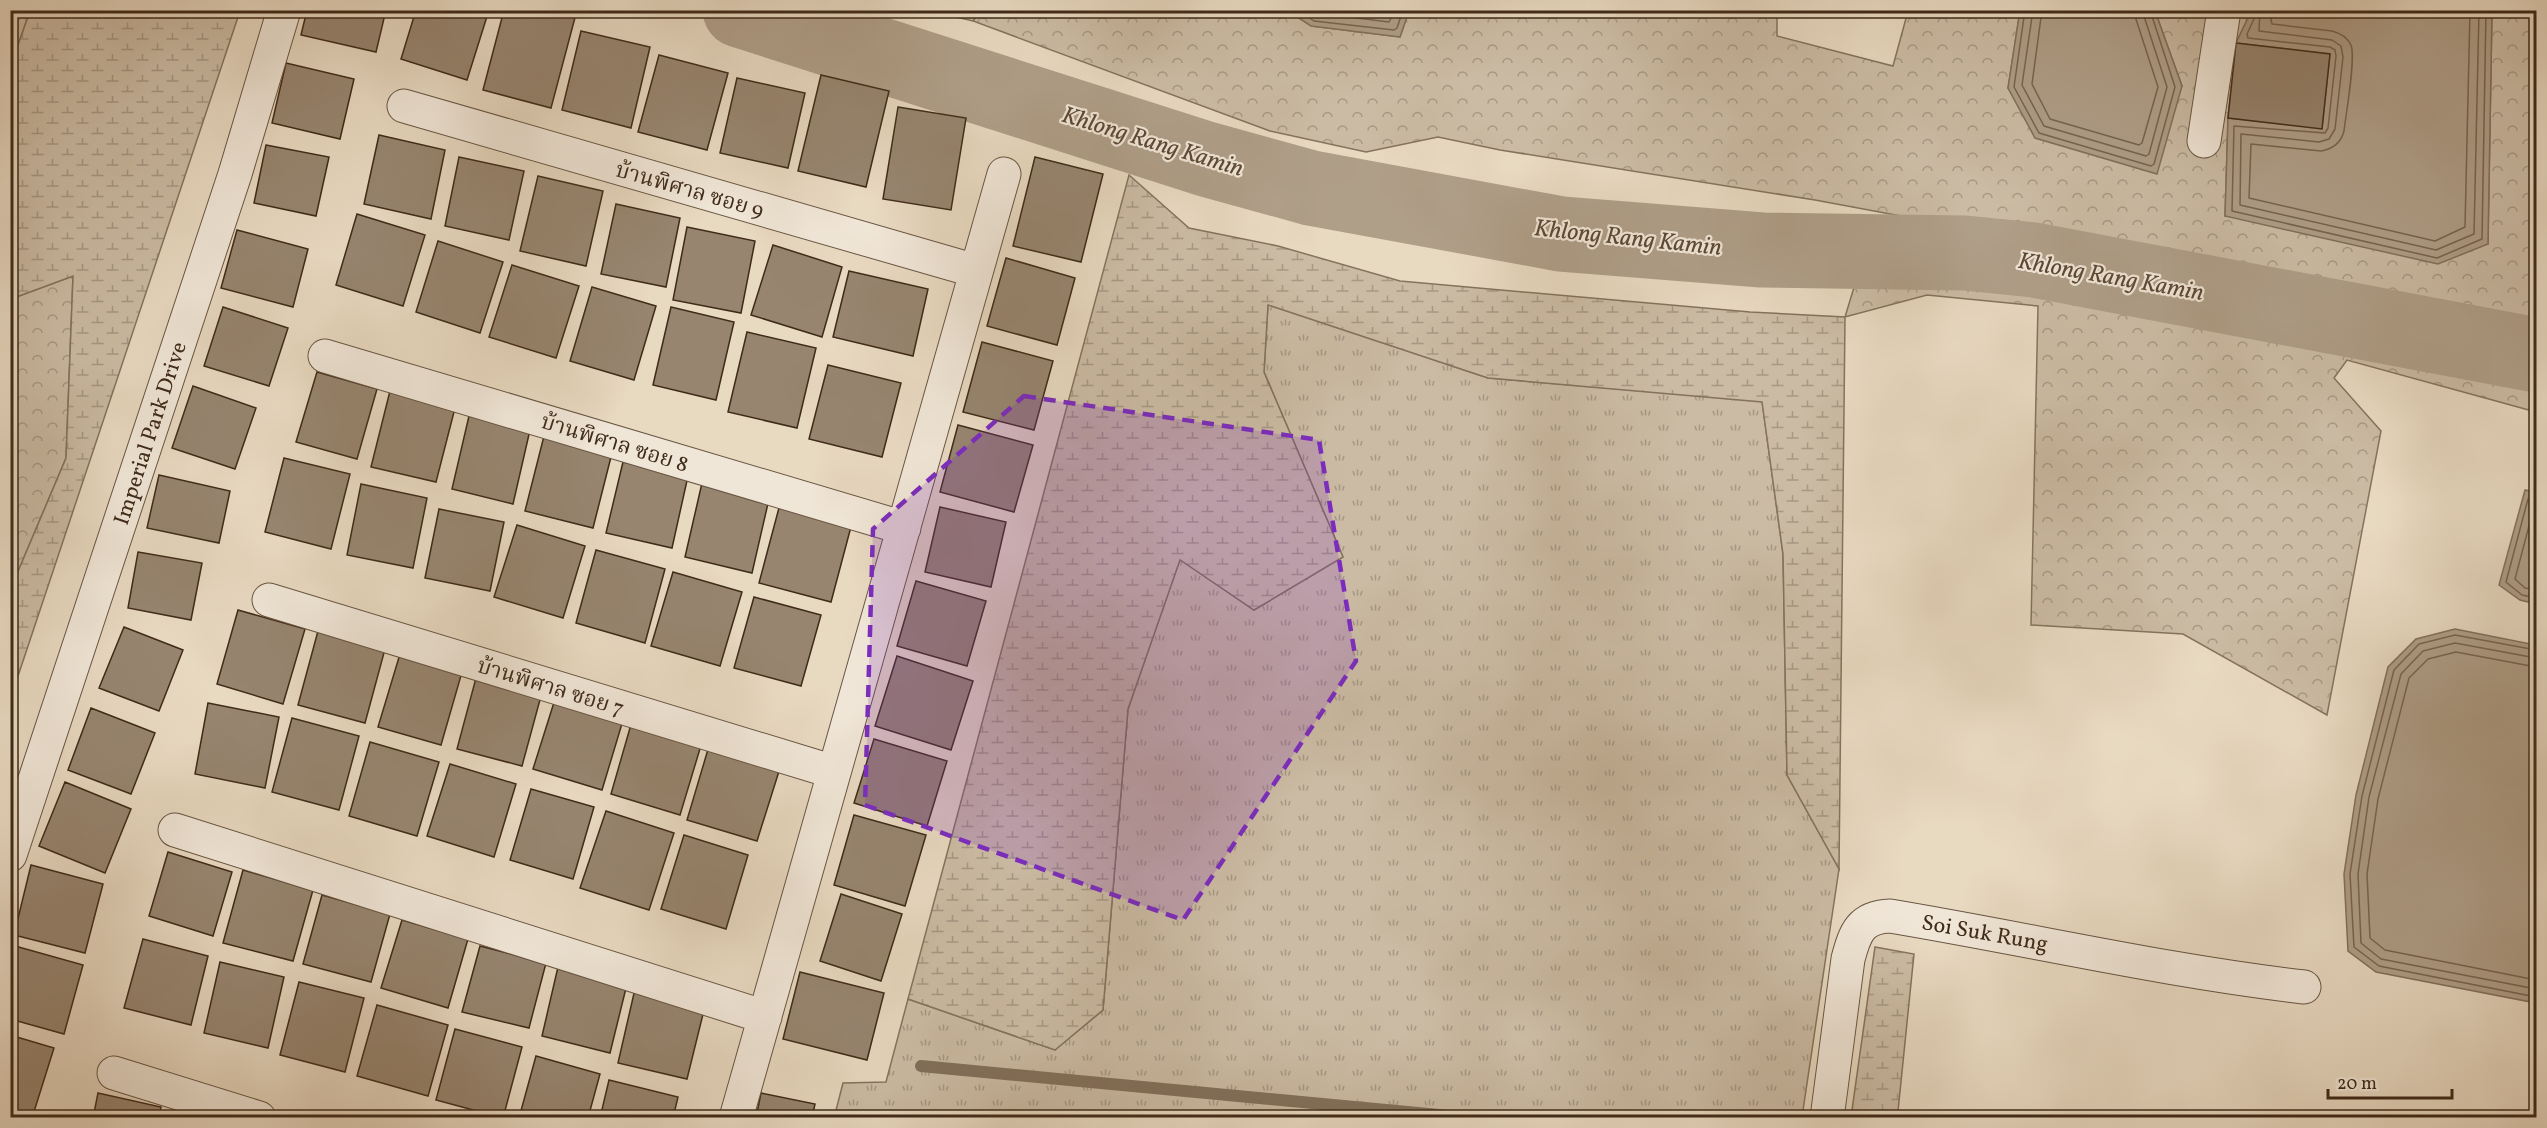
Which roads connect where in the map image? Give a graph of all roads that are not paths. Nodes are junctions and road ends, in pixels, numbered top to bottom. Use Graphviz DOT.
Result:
graph roads {
  1 [pos="284,10"];
  2 [pos="2224,10"];
  3 [pos="404,106"];
  4 [pos="2204,141"];
  5 [pos="1004,174"];
  6 [pos="976,271"];
  7 [pos="325,356"];
  8 [pos="904,528"];
  9 [pos="269,600"];
  10 [pos="834,772"];
  11 [pos="175,830"];
  12 [pos="10,855"];
  13 [pos="2304,987"];
  14 [pos="765,1017"];
  15 [pos="114,1073"];
  16 [pos="259,1118"];
  17 [pos="736,1118"];
  18 [pos="1827,1118"];
  1 -- 12 [label="street, Imperial Park Drive"];
  2 -- 4 [label="street"];
  3 -- 6 [label="street, บ้านพิศาล ซอย 9"];
  5 -- 6 [label="street"];
  6 -- 8 [label="street"];
  7 -- 8 [label="street, บ้านพิศาล ซอย 8"];
  8 -- 10 [label="street"];
  9 -- 10 [label="street, บ้านพิศาล ซอย 7"];
  10 -- 14 [label="street"];
  11 -- 14 [label="street"];
  13 -- 18 [label="street, Soi Suk Rung"];
  14 -- 17 [label="street"];
  15 -- 16 [label="street"];
}
